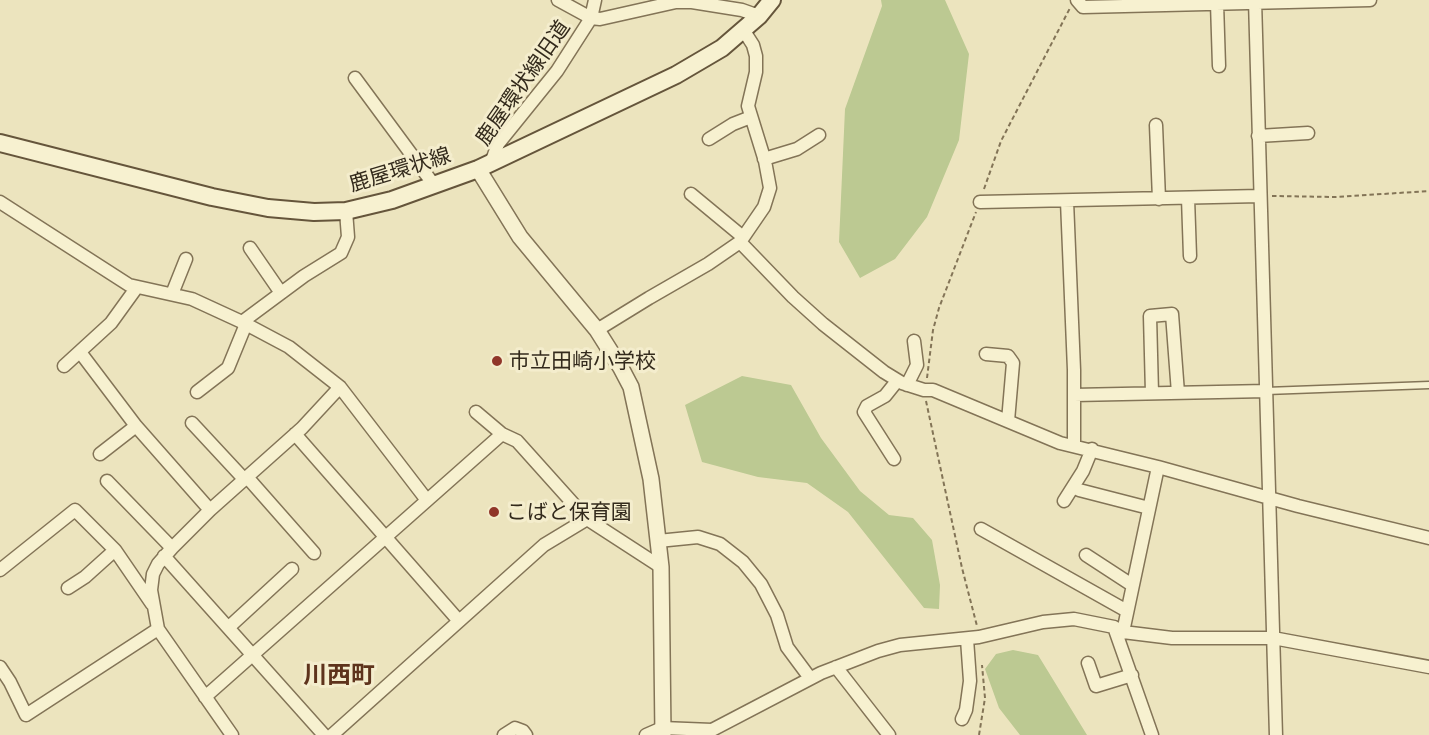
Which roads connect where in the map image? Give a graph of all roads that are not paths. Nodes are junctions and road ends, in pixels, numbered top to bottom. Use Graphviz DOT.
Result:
graph roads {
  1 [pos="558,0"];
  2 [pos="595,0"];
  3 [pos="772,0"];
  4 [pos="1370,0"];
  5 [pos="680,1"];
  6 [pos="1080,1"];
  7 [pos="1255,1"];
  8 [pos="1217,3"];
  9 [pos="759,16"];
  10 [pos="591,18"];
  11 [pos="744,31"];
  12 [pos="1219,66"];
  13 [pos="355,78"];
  14 [pos="751,117"];
  15 [pos="1156,125"];
  16 [pos="1308,133"];
  17 [pos="819,135"];
  18 [pos="1258,136"];
  19 [pos="709,139"];
  20 [pos="0,143"];
  21 [pos="765,159"];
  22 [pos="484,166"];
  23 [pos="434,185"];
  24 [pos="690,194"];
  25 [pos="1260,196"];
  26 [pos="1188,198"];
  27 [pos="1159,199"];
  28 [pos="1066,201"];
  29 [pos="0,202"];
  30 [pos="980,202"];
  31 [pos="346,211"];
  32 [pos="742,239"];
  33 [pos="250,248"];
  34 [pos="1190,256"];
  35 [pos="186,259"];
  36 [pos="137,287"];
  37 [pos="281,293"];
  38 [pos="172,294"];
  39 [pos="244,323"];
  40 [pos="597,330"];
  41 [pos="914,341"];
  42 [pos="80,352"];
  43 [pos="986,354"];
  44 [pos="64,366"];
  45 [pos="902,383"];
  46 [pos="1429,385"];
  47 [pos="340,387"];
  48 [pos="1266,391"];
  49 [pos="197,392"];
  50 [pos="1152,393"];
  51 [pos="1178,393"];
  52 [pos="1074,395"];
  53 [pos="476,412"];
  54 [pos="1008,421"];
  55 [pos="135,426"];
  56 [pos="193,429"];
  57 [pos="295,434"];
  58 [pos="502,434"];
  59 [pos="1074,445"];
  60 [pos="1092,449"];
  61 [pos="100,453"];
  62 [pos="894,459"];
  63 [pos="1158,467"];
  64 [pos="246,478"];
  65 [pos="107,481"];
  66 [pos="1079,490"];
  67 [pos="1269,496"];
  68 [pos="426,499"];
  69 [pos="1064,501"];
  70 [pos="1149,508"];
  71 [pos="210,510"];
  72 [pos="587,519"];
  73 [pos="981,529"];
  74 [pos="385,536"];
  75 [pos="1429,538"];
  76 [pos="658,541"];
  77 [pos="115,550"];
  78 [pos="168,552"];
  79 [pos="314,553"];
  80 [pos="1086,555"];
  81 [pos="661,567"];
  82 [pos="292,569"];
  83 [pos="0,570"];
  84 [pos="1132,585"];
  85 [pos="68,588"];
  86 [pos="153,605"];
  87 [pos="1127,611"];
  88 [pos="459,621"];
  89 [pos="229,627"];
  90 [pos="158,629"];
  91 [pos="1119,630"];
  92 [pos="973,638"];
  93 [pos="1273,638"];
  94 [pos="253,654"];
  95 [pos="1088,663"];
  96 [pos="0,667"];
  97 [pos="836,667"];
  98 [pos="1429,667"];
  99 [pos="1132,675"];
  100 [pos="810,678"];
  101 [pos="205,697"];
  102 [pos="962,719"];
  103 [pos="663,732"];
  104 [pos="232,735"];
  105 [pos="324,735"];
  106 [pos="332,735"];
  107 [pos="504,735"];
  108 [pos="526,735"];
  109 [pos="646,735"];
  110 [pos="889,735"];
  111 [pos="1152,735"];
  112 [pos="1276,735"];
  1 -- 10 [label="street"];
  2 -- 10 [label="street"];
  3 -- 9 [label="main road, 鹿屋環状線"];
  4 -- 7 [label="street"];
  5 -- 9 [label="street, 鹿屋環状線旧道"];
  5 -- 10 [label="street, 鹿屋環状線旧道"];
  6 -- 8 [label="street"];
  7 -- 8 [label="street"];
  7 -- 18 [label="street"];
  8 -- 12 [label="street"];
  9 -- 11 [label="main road, 鹿屋環状線"];
  10 -- 22 [label="street, 鹿屋環状線旧道"];
  11 -- 14 [label="street"];
  11 -- 22 [label="main road, 鹿屋環状線"];
  13 -- 23 [label="street"];
  14 -- 19 [label="street"];
  14 -- 21 [label="street"];
  15 -- 27 [label="street"];
  16 -- 18 [label="street"];
  17 -- 21 [label="street"];
  18 -- 25 [label="street"];
  20 -- 31 [label="main road, 鹿屋環状線"];
  21 -- 32 [label="street"];
  22 -- 23 [label="main road, 鹿屋環状線"];
  22 -- 40 [label="street"];
  23 -- 31 [label="main road, 鹿屋環状線"];
  24 -- 32 [label="street"];
  25 -- 26 [label="street"];
  25 -- 48 [label="street"];
  26 -- 27 [label="street"];
  26 -- 34 [label="street"];
  27 -- 28 [label="street"];
  28 -- 30 [label="street"];
  28 -- 52 [label="street"];
  29 -- 36 [label="street"];
  31 -- 37 [label="street"];
  32 -- 40 [label="street"];
  32 -- 45 [label="street"];
  33 -- 37 [label="street"];
  35 -- 38 [label="street"];
  36 -- 38 [label="street"];
  36 -- 42 [label="street"];
  37 -- 39 [label="street"];
  38 -- 39 [label="street"];
  39 -- 47 [label="street"];
  39 -- 49 [label="street"];
  40 -- 76 [label="street"];
  41 -- 45 [label="street"];
  42 -- 44 [label="street"];
  42 -- 55 [label="street"];
  43 -- 54 [label="street"];
  45 -- 54 [label="street"];
  45 -- 62 [label="street"];
  46 -- 48 [label="lane"];
  47 -- 57 [label="street"];
  47 -- 68 [label="street"];
  48 -- 51 [label="street"];
  48 -- 67 [label="street"];
  50 -- 51 [label="street"];
  50 -- 51 [label="street"];
  50 -- 52 [label="street"];
  52 -- 59 [label="street"];
  53 -- 58 [label="street"];
  54 -- 59 [label="street"];
  55 -- 61 [label="street"];
  55 -- 71 [label="street"];
  56 -- 64 [label="street"];
  57 -- 64 [label="street"];
  57 -- 74 [label="street"];
  58 -- 68 [label="street"];
  58 -- 72 [label="street"];
  59 -- 60 [label="street"];
  60 -- 63 [label="street"];
  60 -- 69 [label="street"];
  63 -- 67 [label="street"];
  63 -- 70 [label="street"];
  64 -- 71 [label="street"];
  64 -- 79 [label="street"];
  65 -- 78 [label="street"];
  66 -- 70 [label="street"];
  67 -- 75 [label="street"];
  67 -- 93 [label="street"];
  68 -- 74 [label="street"];
  70 -- 84 [label="street"];
  71 -- 78 [label="street"];
  72 -- 81 [label="street"];
  72 -- 88 [label="street"];
  73 -- 87 [label="street"];
  74 -- 88 [label="street"];
  74 -- 94 [label="street"];
  76 -- 81 [label="street"];
  76 -- 100 [label="street"];
  77 -- 83 [label="street"];
  77 -- 85 [label="street"];
  77 -- 86 [label="street"];
  78 -- 86 [label="street"];
  78 -- 89 [label="street"];
  80 -- 84 [label="street"];
  81 -- 103 [label="street"];
  82 -- 89 [label="street"];
  84 -- 87 [label="street"];
  86 -- 90 [label="street"];
  87 -- 91 [label="street"];
  88 -- 106 [label="street"];
  89 -- 94 [label="street"];
  90 -- 96 [label="street"];
  90 -- 101 [label="street"];
  91 -- 92 [label="street"];
  91 -- 93 [label="street"];
  91 -- 99 [label="street"];
  92 -- 97 [label="street"];
  92 -- 102 [label="street"];
  93 -- 98 [label="street"];
  93 -- 112 [label="street"];
  94 -- 101 [label="street"];
  94 -- 105 [label="street"];
  95 -- 99 [label="street"];
  97 -- 100 [label="street"];
  97 -- 110 [label="street"];
  99 -- 111 [label="street"];
  100 -- 103 [label="street"];
  101 -- 104 [label="street"];
  103 -- 109 [label="street"];
  107 -- 108 [label="street"];
}
